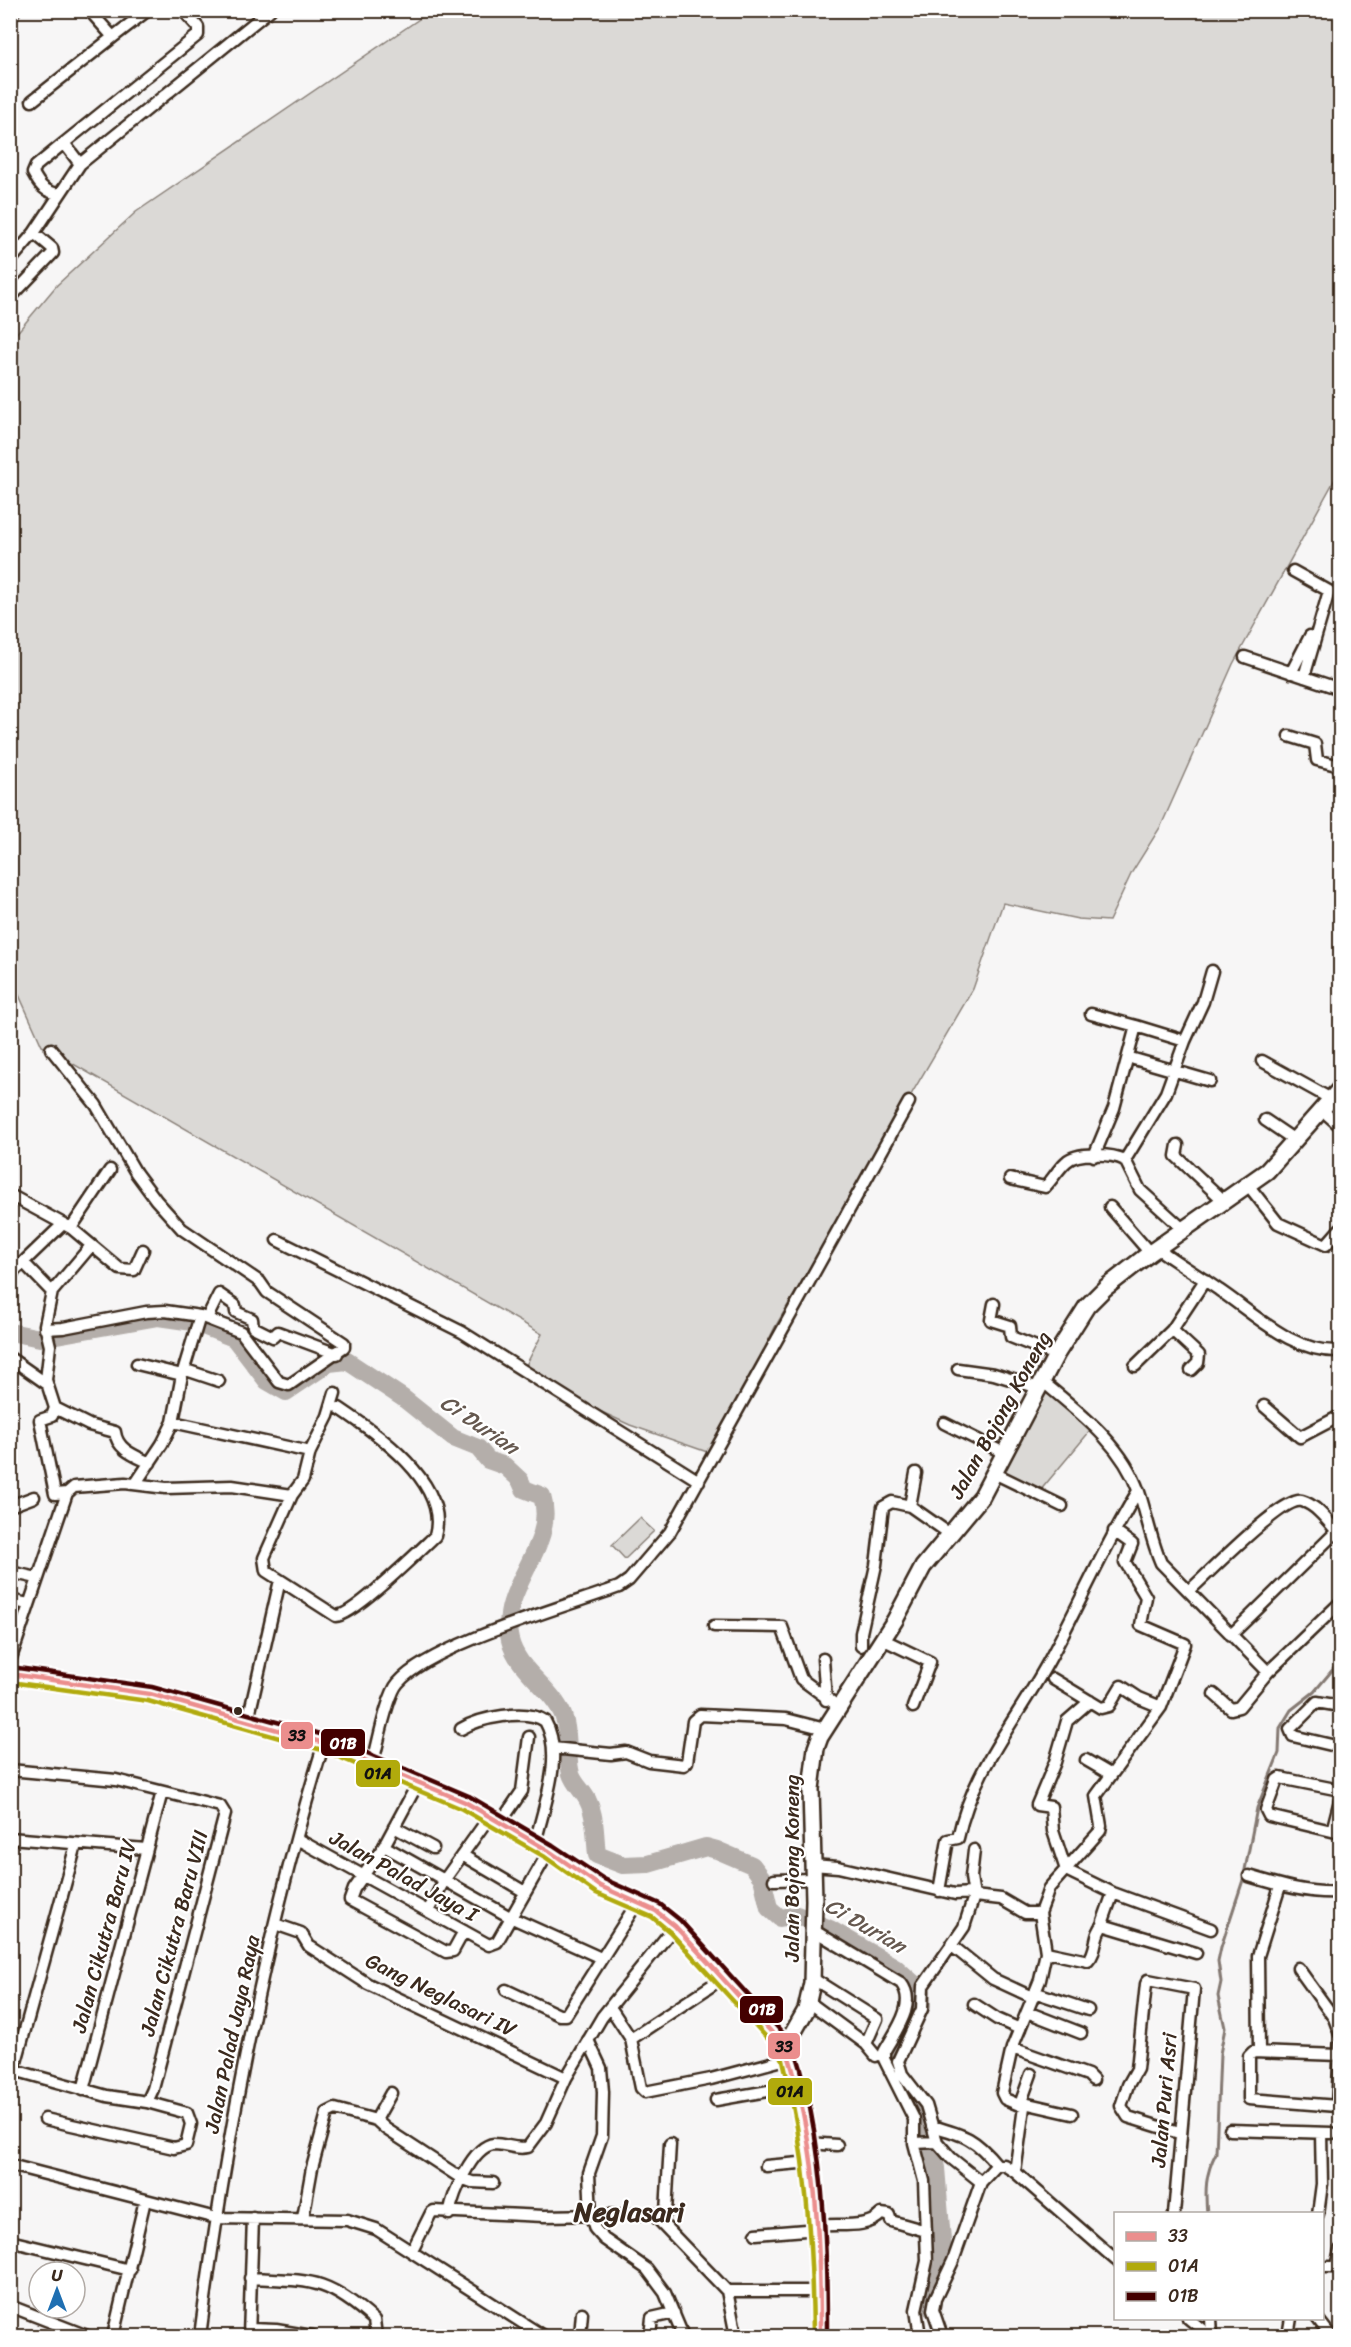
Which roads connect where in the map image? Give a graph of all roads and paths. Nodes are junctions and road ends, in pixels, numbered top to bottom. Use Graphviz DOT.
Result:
graph roads {
  1 [pos="89,10"];
  2 [pos="148,10"];
  3 [pos="183,10"];
  4 [pos="270,10"];
  5 [pos="113,37"];
  6 [pos="32,102"];
  7 [pos="64,143"];
  8 [pos="80,164"];
  9 [pos="58,194"];
  10 [pos="34,233"];
  11 [pos="10,261"];
  12 [pos="10,298"];
  13 [pos="1293,572"];
  14 [pos="1319,617"];
  15 [pos="1245,657"];
  16 [pos="1291,673"];
  17 [pos="1304,677"];
  18 [pos="1341,689"];
  19 [pos="1289,736"];
  20 [pos="1341,766"];
  21 [pos="1212,971"];
  22 [pos="1091,1014"];
  23 [pos="1137,1026"];
  24 [pos="1185,1041"];
  25 [pos="51,1049"];
  26 [pos="1134,1059"];
  27 [pos="1262,1061"];
  28 [pos="1174,1071"];
  29 [pos="1210,1082"];
  30 [pos="1331,1099"];
  31 [pos="909,1102"];
  32 [pos="1265,1120"];
  33 [pos="1341,1126"];
  34 [pos="1296,1141"];
  35 [pos="1178,1145"];
  36 [pos="1094,1156"];
  37 [pos="1125,1160"];
  38 [pos="110,1170"];
  39 [pos="1010,1179"];
  40 [pos="1248,1185"];
  41 [pos="10,1195"];
  42 [pos="1224,1201"];
  43 [pos="1110,1207"];
  44 [pos="67,1226"];
  45 [pos="1183,1229"];
  46 [pos="1341,1229"];
  47 [pos="277,1240"];
  48 [pos="90,1247"];
  49 [pos="143,1250"];
  50 [pos="1154,1250"];
  51 [pos="23,1262"];
  52 [pos="10,1275"];
  53 [pos="1205,1280"];
  54 [pos="52,1292"];
  55 [pos="994,1304"];
  56 [pos="202,1318"];
  57 [pos="1172,1330"];
  58 [pos="48,1337"];
  59 [pos="1341,1352"];
  60 [pos="337,1354"];
  61 [pos="1056,1355"];
  62 [pos="10,1358"];
  63 [pos="137,1364"];
  64 [pos="1136,1366"];
  65 [pos="958,1369"];
  66 [pos="1191,1370"];
  67 [pos="184,1372"];
  68 [pos="219,1382"];
  69 [pos="47,1384"];
  70 [pos="1040,1385"];
  71 [pos="335,1393"];
  72 [pos="1264,1406"];
  73 [pos="55,1408"];
  74 [pos="339,1408"];
  75 [pos="1341,1416"];
  76 [pos="173,1422"];
  77 [pos="944,1423"];
  78 [pos="310,1452"];
  79 [pos="1004,1453"];
  80 [pos="150,1463"];
  81 [pos="916,1473"];
  82 [pos="994,1473"];
  83 [pos="699,1481"];
  84 [pos="136,1483"];
  85 [pos="1138,1491"];
  86 [pos="67,1493"];
  87 [pos="292,1496"];
  88 [pos="34,1497"];
  89 [pos="10,1506"];
  90 [pos="910,1506"];
  91 [pos="1062,1506"];
  92 [pos="1114,1531"];
  93 [pos="1339,1533"];
  94 [pos="950,1534"];
  95 [pos="10,1572"];
  96 [pos="38,1578"];
  97 [pos="280,1580"];
  98 [pos="1190,1590"];
  99 [pos="10,1600"];
  100 [pos="1341,1603"];
  101 [pos="28,1604"];
  102 [pos="714,1626"];
  103 [pos="1231,1635"];
  104 [pos="882,1639"];
  105 [pos="861,1646"];
  106 [pos="823,1659"];
  107 [pos="10,1661"];
  108 [pos="1268,1672"];
  109 [pos="10,1674"];
  110 [pos="1053,1679"];
  111 [pos="1214,1694"];
  112 [pos="1090,1701"];
  113 [pos="833,1704"];
  114 [pos="1341,1706"];
  115 [pos="913,1707"];
  116 [pos="1161,1707"];
  117 [pos="248,1720"];
  118 [pos="461,1729"];
  119 [pos="825,1729"];
  120 [pos="529,1737"];
  121 [pos="324,1743"];
  122 [pos="1341,1747"];
  123 [pos="556,1748"];
  124 [pos="1086,1760"];
  125 [pos="373,1762"];
  126 [pos="10,1770"];
  127 [pos="1110,1774"];
  128 [pos="419,1781"];
  129 [pos="1341,1790"];
  130 [pos="162,1792"];
  131 [pos="1341,1800"];
  132 [pos="495,1819"];
  133 [pos="394,1827"];
  134 [pos="1336,1832"];
  135 [pos="10,1838"];
  136 [pos="297,1839"];
  137 [pos="76,1845"];
  138 [pos="384,1846"];
  139 [pos="542,1847"];
  140 [pos="433,1848"];
  141 [pos="146,1850"];
  142 [pos="974,1850"];
  143 [pos="462,1855"];
  144 [pos="1066,1870"];
  145 [pos="812,1872"];
  146 [pos="366,1875"];
  147 [pos="1249,1876"];
  148 [pos="446,1879"];
  149 [pos="774,1880"];
  150 [pos="1280,1886"];
  151 [pos="939,1891"];
  152 [pos="525,1892"];
  153 [pos="1341,1892"];
  154 [pos="1113,1893"];
  155 [pos="973,1894"];
  156 [pos="637,1903"];
  157 [pos="428,1911"];
  158 [pos="1040,1913"];
  159 [pos="510,1917"];
  160 [pos="275,1924"];
  161 [pos="1104,1924"];
  162 [pos="675,1926"];
  163 [pos="813,1927"];
  164 [pos="1211,1929"];
  165 [pos="464,1931"];
  166 [pos="951,1946"];
  167 [pos="1046,1952"];
  168 [pos="1196,1953"];
  169 [pos="601,1958"];
  170 [pos="1298,1968"];
  171 [pos="723,1978"];
  172 [pos="812,1978"];
  173 [pos="506,1989"];
  174 [pos="1033,1994"];
  175 [pos="809,2002"];
  176 [pos="974,2004"];
  177 [pos="1341,2004"];
  178 [pos="610,2007"];
  179 [pos="1088,2010"];
  180 [pos="1027,2012"];
  181 [pos="1338,2026"];
  182 [pos="1020,2029"];
  183 [pos="1081,2033"];
  184 [pos="631,2039"];
  185 [pos="588,2040"];
  186 [pos="16,2042"];
  187 [pos="866,2044"];
  188 [pos="1012,2048"];
  189 [pos="1340,2050"];
  190 [pos="1259,2051"];
  191 [pos="788,2053"];
  192 [pos="876,2056"];
  193 [pos="14,2070"];
  194 [pos="1031,2074"];
  195 [pos="566,2078"];
  196 [pos="1093,2080"];
  197 [pos="10,2084"];
  198 [pos="797,2086"];
  199 [pos="84,2090"];
  200 [pos="392,2093"];
  201 [pos="716,2100"];
  202 [pos="147,2102"];
  203 [pos="1024,2104"];
  204 [pos="1072,2114"];
  205 [pos="45,2119"];
  206 [pos="376,2120"];
  207 [pos="932,2127"];
  208 [pos="1230,2130"];
  209 [pos="1179,2133"];
  210 [pos="808,2143"];
  211 [pos="926,2143"];
  212 [pos="670,2144"];
  213 [pos="837,2145"];
  214 [pos="811,2162"];
  215 [pos="10,2165"];
  216 [pos="997,2165"];
  217 [pos="766,2166"];
  218 [pos="1015,2172"];
  219 [pos="461,2178"];
  220 [pos="981,2181"];
  221 [pos="494,2183"];
  222 [pos="145,2200"];
  223 [pos="1174,2212"];
  224 [pos="1318,2212"];
  225 [pos="449,2214"];
  226 [pos="591,2216"];
  227 [pos="216,2218"];
  228 [pos="253,2218"];
  229 [pos="303,2218"];
  230 [pos="660,2221"];
  231 [pos="818,2227"];
  232 [pos="926,2231"];
  233 [pos="756,2234"];
  234 [pos="10,2241"];
  235 [pos="1341,2250"];
  236 [pos="412,2251"];
  237 [pos="1114,2258"];
  238 [pos="1338,2267"];
  239 [pos="130,2270"];
  240 [pos="250,2277"];
  241 [pos="727,2291"];
  242 [pos="820,2291"];
  243 [pos="10,2306"];
  244 [pos="582,2313"];
  245 [pos="674,2313"];
  246 [pos="1189,2320"];
  247 [pos="1211,2320"];
  248 [pos="1291,2320"];
  249 [pos="1318,2320"];
  250 [pos="249,2333"];
  251 [pos="1209,2335"];
  252 [pos="86,2336"];
  253 [pos="306,2336"];
  254 [pos="114,2337"];
  255 [pos="200,2337"];
  256 [pos="376,2337"];
  257 [pos="543,2337"];
  258 [pos="580,2337"];
  259 [pos="650,2337"];
  260 [pos="683,2337"];
  261 [pos="736,2337"];
  262 [pos="820,2337"];
  263 [pos="921,2337"];
  264 [pos="942,2337"];
  265 [pos="1288,2337"];
  266 [pos="1331,2337"];
  1 -- 5 [label="street"];
  2 -- 5 [label="street"];
  3 -- 7 [label="street"];
  4 -- 8 [label="street"];
  5 -- 6 [label="street"];
  7 -- 8 [label="street"];
  7 -- 9 [label="street"];
  8 -- 9 [label="street"];
  9 -- 10 [label="street"];
  10 -- 11 [label="street"];
  10 -- 12 [label="street"];
  13 -- 14 [label="street"];
  14 -- 16 [label="street"];
  14 -- 17 [label="street"];
  15 -- 16 [label="street"];
  16 -- 17 [label="street"];
  17 -- 18 [label="street"];
  19 -- 20 [label="street"];
  21 -- 24 [label="street"];
  22 -- 23 [label="street"];
  23 -- 24 [label="street"];
  23 -- 36 [label="street"];
  24 -- 28 [label="street"];
  25 -- 60 [label="street"];
  26 -- 28 [label="street"];
  27 -- 30 [label="street"];
  28 -- 29 [label="street"];
  28 -- 37 [label="street"];
  30 -- 33 [label="street"];
  30 -- 34 [label="main road, Jalan Bojong Koneng"];
  31 -- 83 [label="street"];
  32 -- 34 [label="street"];
  34 -- 40 [label="main road, Jalan Bojong Koneng"];
  35 -- 42 [label="street"];
  36 -- 37 [label="street"];
  36 -- 39 [label="street"];
  37 -- 45 [label="street"];
  38 -- 44 [label="street"];
  40 -- 42 [label="main road, Jalan Bojong Koneng"];
  40 -- 46 [label="street"];
  41 -- 44 [label="street"];
  42 -- 45 [label="main road, Jalan Bojong Koneng"];
  43 -- 50 [label="street"];
  44 -- 48 [label="street"];
  44 -- 51 [label="street"];
  45 -- 50 [label="main road, Jalan Bojong Koneng"];
  47 -- 83 [label="street"];
  48 -- 49 [label="street"];
  48 -- 54 [label="street"];
  50 -- 53 [label="street"];
  50 -- 61 [label="main road, Jalan Bojong Koneng"];
  51 -- 52 [label="street"];
  51 -- 54 [label="street"];
  53 -- 57 [label="street"];
  53 -- 59 [label="street"];
  54 -- 58 [label="street"];
  55 -- 61 [label="street"];
  56 -- 58 [label="street"];
  56 -- 60 [label="street"];
  56 -- 60 [label="street"];
  56 -- 67 [label="street"];
  57 -- 64 [label="street"];
  57 -- 66 [label="street"];
  58 -- 69 [label="street"];
  61 -- 70 [label="main road, Jalan Bojong Koneng"];
  62 -- 69 [label="street"];
  63 -- 67 [label="street"];
  65 -- 70 [label="street"];
  67 -- 68 [label="street"];
  67 -- 76 [label="street"];
  69 -- 73 [label="street"];
  70 -- 79 [label="main road, Jalan Bojong Koneng"];
  70 -- 85 [label="street"];
  71 -- 78 [label="street"];
  72 -- 75 [label="street"];
  73 -- 80 [label="street"];
  73 -- 86 [label="street"];
  74 -- 97 [label="street"];
  76 -- 78 [label="street"];
  76 -- 80 [label="street"];
  77 -- 79 [label="street"];
  78 -- 87 [label="street"];
  79 -- 82 [label="main road, Jalan Bojong Koneng"];
  80 -- 84 [label="street"];
  81 -- 90 [label="street"];
  82 -- 91 [label="street"];
  82 -- 94 [label="main road, Jalan Bojong Koneng"];
  83 -- 125 [label="street"];
  84 -- 86 [label="street"];
  84 -- 87 [label="street"];
  85 -- 92 [label="street"];
  85 -- 98 [label="street"];
  86 -- 96 [label="street"];
  87 -- 97 [label="street"];
  88 -- 89 [label="street"];
  90 -- 94 [label="street"];
  90 -- 105 [label="street"];
  92 -- 116 [label="street"];
  92 -- 151 [label="street"];
  93 -- 98 [label="street"];
  93 -- 103 [label="street"];
  94 -- 104 [label="main road, Jalan Bojong Koneng"];
  95 -- 96 [label="street"];
  96 -- 101 [label="street"];
  97 -- 117 [label="street"];
  98 -- 103 [label="street"];
  99 -- 101 [label="street"];
  100 -- 108 [label="street"];
  101 -- 107 [label="street"];
  102 -- 113 [label="street"];
  103 -- 108 [label="street"];
  104 -- 113 [label="main road, Jalan Bojong Koneng"];
  104 -- 115 [label="street"];
  106 -- 113 [label="street"];
  108 -- 111 [label="street"];
  109 -- 117 [label="main road"];
  110 -- 112 [label="street"];
  112 -- 116 [label="street"];
  112 -- 144 [label="street"];
  113 -- 119 [label="main road, Jalan Bojong Koneng"];
  114 -- 122 [label="street"];
  116 -- 127 [label="street"];
  117 -- 121 [label="main road"];
  118 -- 123 [label="street"];
  119 -- 123 [label="street"];
  119 -- 145 [label="main road, Jalan Bojong Koneng"];
  120 -- 132 [label="street"];
  121 -- 125 [label="main road"];
  121 -- 136 [label="street, Jalan Palad Jaya Raya"];
  123 -- 139 [label="street"];
  124 -- 127 [label="street"];
  125 -- 128 [label="main road"];
  126 -- 130 [label="street, Jalan Cikutra Baru VIII"];
  127 -- 144 [label="street"];
  128 -- 132 [label="main road"];
  128 -- 133 [label="street"];
  129 -- 134 [label="street"];
  130 -- 141 [label="street, Jalan Cikutra Baru IV"];
  130 -- 202 [label="street, Jalan Cikutra Baru VIII"];
  131 -- 134 [label="street"];
  132 -- 139 [label="main road"];
  132 -- 143 [label="street"];
  133 -- 138 [label="street"];
  133 -- 140 [label="street"];
  135 -- 137 [label="street"];
  136 -- 146 [label="street, Jalan Palad Jaya I"];
  136 -- 160 [label="street, Jalan Palad Jaya Raya"];
  137 -- 141 [label="street"];
  137 -- 186 [label="street"];
  138 -- 146 [label="street"];
  138 -- 148 [label="street"];
  139 -- 152 [label="street"];
  139 -- 156 [label="main road"];
  141 -- 199 [label="street, Jalan Cikutra Baru IV"];
  142 -- 155 [label="street"];
  143 -- 148 [label="street"];
  143 -- 152 [label="street"];
  144 -- 154 [label="street"];
  144 -- 158 [label="street"];
  145 -- 149 [label="street"];
  145 -- 151 [label="street"];
  145 -- 163 [label="main road, Jalan Bojong Koneng"];
  146 -- 157 [label="street, Jalan Palad Jaya I"];
  146 -- 165 [label="street"];
  147 -- 150 [label="street"];
  148 -- 157 [label="street"];
  148 -- 159 [label="street"];
  150 -- 153 [label="street"];
  150 -- 190 [label="street"];
  151 -- 155 [label="street"];
  152 -- 159 [label="street"];
  154 -- 161 [label="street"];
  154 -- 164 [label="street"];
  155 -- 158 [label="street"];
  155 -- 166 [label="street"];
  156 -- 162 [label="main road"];
  156 -- 169 [label="street"];
  157 -- 165 [label="street, Jalan Palad Jaya I"];
  158 -- 167 [label="street"];
  159 -- 165 [label="street, Jalan Palad Jaya I"];
  159 -- 169 [label="street"];
  160 -- 195 [label="street, Gang Neglasari IV"];
  160 -- 227 [label="street, Jalan Palad Jaya Raya"];
  161 -- 167 [label="street"];
  161 -- 168 [label="street"];
  162 -- 171 [label="main road"];
  162 -- 178 [label="street"];
  163 -- 172 [label="main road, Jalan Bojong Koneng"];
  163 -- 211 [label="street"];
  166 -- 174 [label="street"];
  166 -- 207 [label="street"];
  167 -- 174 [label="street"];
  169 -- 173 [label="street"];
  170 -- 181 [label="street"];
  171 -- 184 [label="street"];
  171 -- 191 [label="main road"];
  172 -- 175 [label="main road, Jalan Bojong Koneng"];
  172 -- 187 [label="street"];
  174 -- 179 [label="street"];
  174 -- 180 [label="street"];
  175 -- 187 [label="street"];
  175 -- 191 [label="main road, Jalan Bojong Koneng"];
  176 -- 182 [label="street"];
  177 -- 181 [label="street"];
  178 -- 184 [label="street"];
  178 -- 185 [label="street"];
  180 -- 182 [label="street"];
  180 -- 183 [label="street"];
  182 -- 188 [label="street"];
  184 -- 191 [label="street"];
  185 -- 195 [label="street"];
  185 -- 226 [label="street"];
  186 -- 193 [label="street"];
  187 -- 192 [label="street"];
  188 -- 196 [label="street"];
  188 -- 203 [label="street"];
  189 -- 190 [label="street"];
  189 -- 190 [label="street"];
  191 -- 198 [label="main road"];
  193 -- 197 [label="street"];
  193 -- 199 [label="street"];
  194 -- 203 [label="street"];
  195 -- 219 [label="street"];
  198 -- 201 [label="street"];
  198 -- 210 [label="main road"];
  199 -- 202 [label="street"];
  200 -- 206 [label="street"];
  202 -- 205 [label="street"];
  203 -- 204 [label="street"];
  203 -- 218 [label="street"];
  206 -- 219 [label="street"];
  206 -- 229 [label="street"];
  207 -- 211 [label="street"];
  207 -- 216 [label="street"];
  208 -- 224 [label="street"];
  209 -- 209 [label="street, Jalan Puri Asri"];
  209 -- 223 [label="street, Jalan Puri Asri"];
  210 -- 213 [label="street"];
  210 -- 214 [label="main road"];
  211 -- 220 [label="street"];
  211 -- 232 [label="street"];
  212 -- 230 [label="street"];
  214 -- 217 [label="street"];
  214 -- 231 [label="main road"];
  215 -- 222 [label="street"];
  216 -- 218 [label="street"];
  216 -- 220 [label="street"];
  218 -- 237 [label="street"];
  219 -- 221 [label="street"];
  219 -- 225 [label="street"];
  220 -- 264 [label="street"];
  222 -- 227 [label="street"];
  222 -- 239 [label="street"];
  225 -- 226 [label="street"];
  225 -- 236 [label="street"];
  226 -- 230 [label="street"];
  226 -- 245 [label="street"];
  227 -- 228 [label="street"];
  227 -- 255 [label="street, Jalan Palad Jaya Raya"];
  228 -- 229 [label="street"];
  228 -- 240 [label="street"];
  229 -- 236 [label="street"];
  230 -- 241 [label="street"];
  231 -- 232 [label="street"];
  231 -- 233 [label="street"];
  231 -- 242 [label="main road"];
  232 -- 263 [label="street"];
  234 -- 239 [label="street"];
  235 -- 238 [label="street"];
  236 -- 257 [label="street"];
  239 -- 254 [label="street"];
  240 -- 250 [label="street"];
  240 -- 256 [label="street"];
  241 -- 242 [label="street"];
  241 -- 261 [label="street"];
  242 -- 262 [label="main road"];
  243 -- 252 [label="street"];
  244 -- 258 [label="street"];
  245 -- 259 [label="street"];
  245 -- 260 [label="street"];
  246 -- 251 [label="street"];
  247 -- 251 [label="street"];
  248 -- 265 [label="street"];
  249 -- 266 [label="street"];
  250 -- 253 [label="street"];
}
